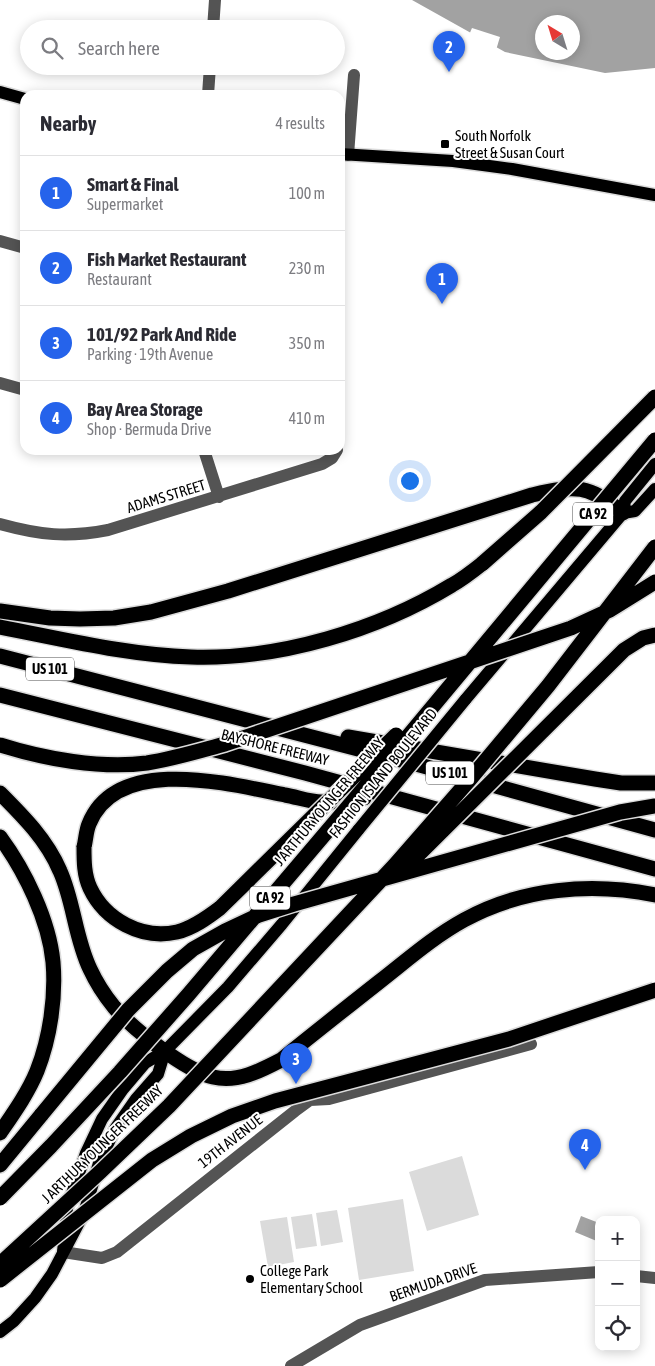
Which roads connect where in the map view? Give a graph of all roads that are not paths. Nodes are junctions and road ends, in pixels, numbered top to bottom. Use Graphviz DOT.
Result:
graph roads {
  1 [pos="215,0"];
  2 [pos="214,20"];
  3 [pos="209,75"];
  4 [pos="354,75"];
  5 [pos="208,90"];
  6 [pos="0,92"];
  7 [pos="20,98"];
  8 [pos="345,146"];
  9 [pos="345,154"];
  10 [pos="655,195"];
  11 [pos="0,241"];
  12 [pos="20,247"];
  13 [pos="0,383"];
  14 [pos="20,389"];
  15 [pos="655,397"];
  16 [pos="655,440"];
  17 [pos="206,455"];
  18 [pos="332,455"];
  19 [pos="655,464"];
  20 [pos="655,488"];
  21 [pos="219,497"];
  22 [pos="623,513"];
  23 [pos="0,524"];
  24 [pos="655,547"];
  25 [pos="655,582"];
  26 [pos="530,588"];
  27 [pos="0,611"];
  28 [pos="0,627"];
  29 [pos="655,635"];
  30 [pos="0,656"];
  31 [pos="0,695"];
  32 [pos="244,719"];
  33 [pos="0,745"];
  34 [pos="655,783"];
  35 [pos="0,793"];
  36 [pos="386,796"];
  37 [pos="655,806"];
  38 [pos="655,830"];
  39 [pos="0,837"];
  40 [pos="655,869"];
  41 [pos="655,895"];
  42 [pos="311,956"];
  43 [pos="655,990"];
  44 [pos="531,1044"];
  45 [pos="165,1051"];
  46 [pos="0,1134"];
  47 [pos="0,1165"];
  48 [pos="0,1198"];
  49 [pos="63,1252"];
  50 [pos="0,1264"];
  51 [pos="595,1272"];
  52 [pos="640,1276"];
  53 [pos="655,1278"];
  54 [pos="0,1280"];
  55 [pos="0,1332"];
  56 [pos="291,1366"];
  1 -- 2 [label="street"];
  3 -- 5 [label="street"];
  4 -- 8 [label="street"];
  6 -- 7 [label="main road"];
  9 -- 10 [label="main road"];
  11 -- 12 [label="street"];
  13 -- 14 [label="street"];
  15 -- 28 [label="highway, bridge"];
  16 -- 26 [label="highway, J ARTHUR YOUNGER FREEWAY / CA 92, bridge"];
  17 -- 21 [label="street"];
  18 -- 21 [label="street, ADAMS STREET"];
  19 -- 22 [label="main road, FASHION ISLAND BOULEVARD"];
  20 -- 22 [label="main road, FASHION ISLAND BOULEVARD"];
  21 -- 23 [label="street, ADAMS STREET"];
  22 -- 27 [label="highway"];
  22 -- 45 [label="main road, FASHION ISLAND BOULEVARD, bridge"];
  24 -- 42 [label="highway, J ARTHUR YOUNGER FREEWAY, bridge"];
  25 -- 33 [label="highway, bridge"];
  26 -- 36 [label="highway, bridge"];
  26 -- 48 [label="highway, J ARTHUR YOUNGER FREEWAY / CA 92, bridge"];
  29 -- 42 [label="highway, bridge"];
  30 -- 32 [label="highway, BAYSHORE FREEWAY / US 101"];
  31 -- 36 [label="highway, BAYSHORE FREEWAY / US 101"];
  32 -- 34 [label="highway"];
  32 -- 38 [label="highway, BAYSHORE FREEWAY / US 101"];
  35 -- 45 [label="highway"];
  36 -- 40 [label="highway, BAYSHORE FREEWAY / US 101"];
  37 -- 47 [label="highway, bridge"];
  39 -- 46 [label="highway"];
  41 -- 45 [label="highway"];
  42 -- 50 [label="highway, J ARTHUR YOUNGER FREEWAY, bridge"];
  43 -- 54 [label="highway, bridge"];
  44 -- 49 [label="street, 19TH AVENUE"];
  45 -- 49 [label="main road, FASHION ISLAND BOULEVARD"];
  45 -- 49 [label="main road, FASHION ISLAND BOULEVARD"];
  49 -- 55 [label="main road"];
  51 -- 56 [label="street, BERMUDA DRIVE"];
  52 -- 53 [label="street"];
}
